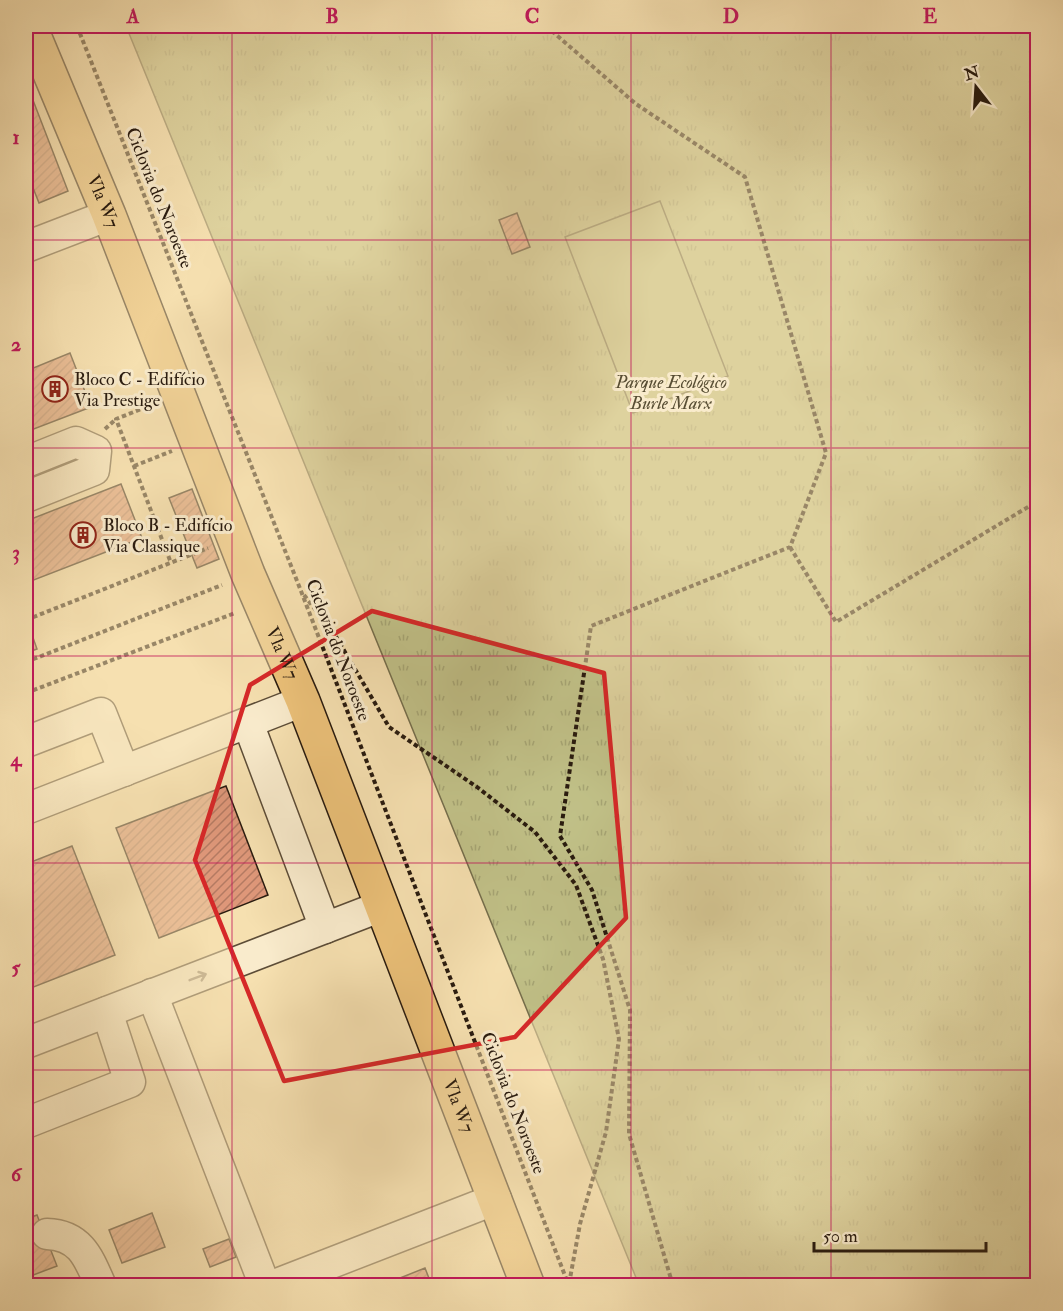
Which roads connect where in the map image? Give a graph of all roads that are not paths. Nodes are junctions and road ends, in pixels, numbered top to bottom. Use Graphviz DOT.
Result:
graph roads {
  1 [pos="30,26"];
  2 [pos="109,215"];
  3 [pos="26,248"];
  4 [pos="26,462"];
  5 [pos="26,497"];
  6 [pos="303,701"];
  7 [pos="248,723"];
  8 [pos="26,742"];
  9 [pos="124,771"];
  10 [pos="26,809"];
  11 [pos="382,906"];
  12 [pos="325,928"];
  13 [pos="152,994"];
  14 [pos="107,1012"];
  15 [pos="26,1043"];
  16 [pos="26,1123"];
  17 [pos="496,1199"];
  18 [pos="47,1234"];
  19 [pos="336,1274"];
  20 [pos="101,1286"];
  21 [pos="265,1286"];
  22 [pos="272,1286"];
  23 [pos="528,1286"];
  1 -- 2 [label="main road, Vla W7"];
  2 -- 3 [label="street"];
  2 -- 6 [label="main road, Vla W7"];
  4 -- 5 [label="street"];
  6 -- 7 [label="street"];
  6 -- 11 [label="main road, Vla W7"];
  7 -- 9 [label="street"];
  7 -- 12 [label="street"];
  8 -- 9 [label="street"];
  9 -- 10 [label="street"];
  11 -- 12 [label="street"];
  11 -- 17 [label="main road, Vla W7"];
  13 -- 12 [label="street, one-way"];
  13 -- 14 [label="street"];
  13 -- 21 [label="street"];
  14 -- 15 [label="street"];
  14 -- 16 [label="street"];
  17 -- 19 [label="street"];
  17 -- 23 [label="main road, Vla W7"];
  18 -- 20 [label="street"];
  19 -- 22 [label="street"];
}
